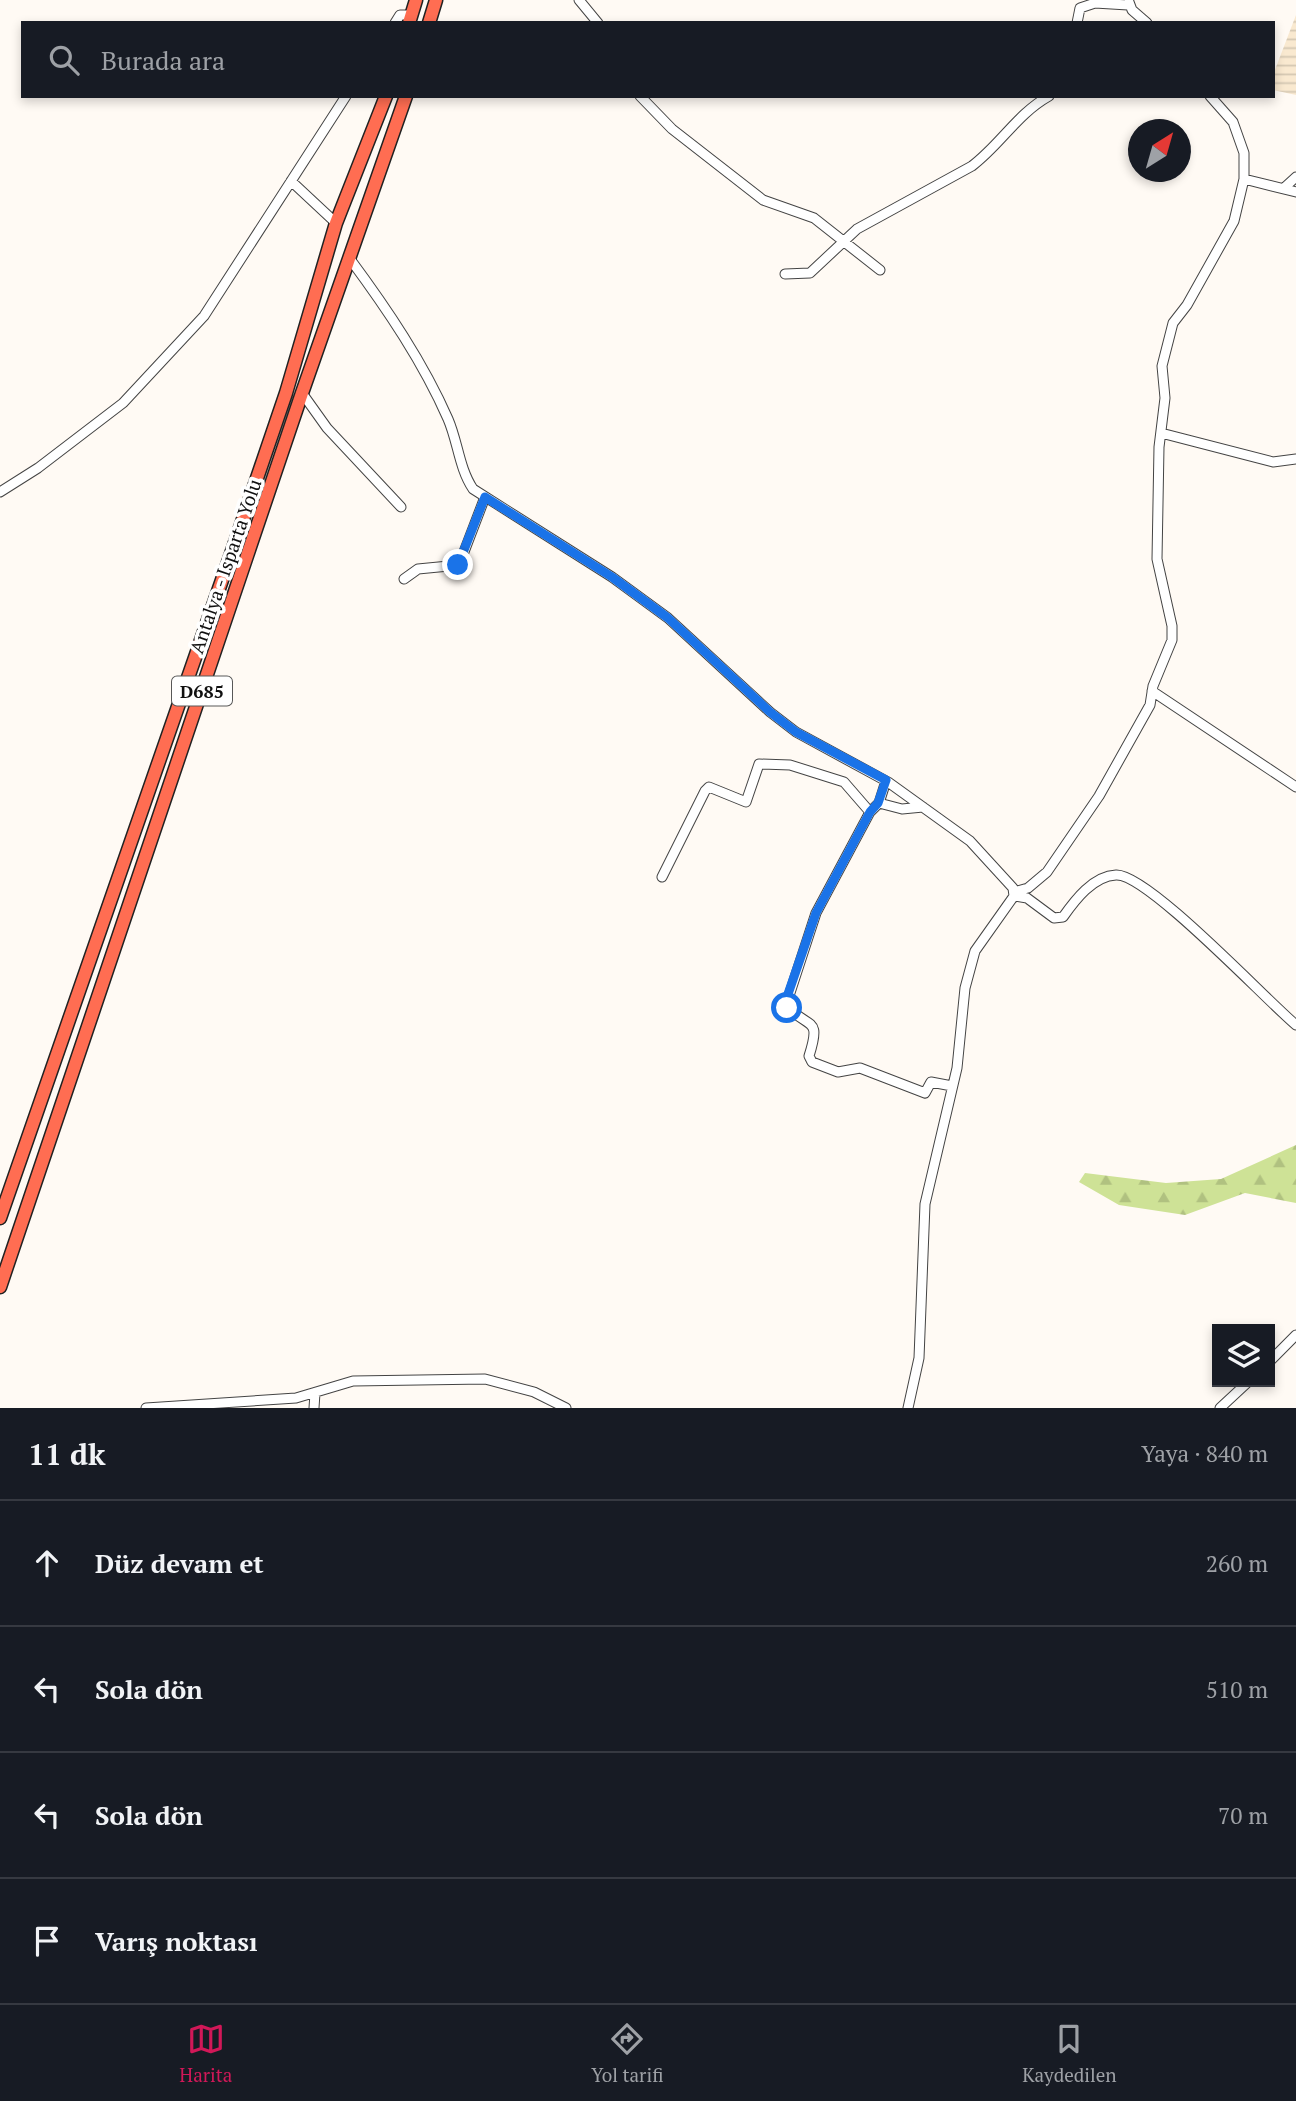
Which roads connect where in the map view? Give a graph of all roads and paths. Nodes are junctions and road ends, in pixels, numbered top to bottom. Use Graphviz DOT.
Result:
graph roads {
  1 [pos="416,0"];
  2 [pos="436,0"];
  3 [pos="579,0"];
  4 [pos="1128,2"];
  5 [pos="410,19"];
  6 [pos="396,21"];
  7 [pos="430,21"];
  8 [pos="596,21"];
  9 [pos="1077,21"];
  10 [pos="1145,21"];
  11 [pos="345,98"];
  12 [pos="385,98"];
  13 [pos="405,98"];
  14 [pos="642,98"];
  15 [pos="1046,98"];
  16 [pos="1212,98"];
  17 [pos="1296,177"];
  18 [pos="1244,179"];
  19 [pos="291,181"];
  20 [pos="1284,188"];
  21 [pos="1296,192"];
  22 [pos="336,223"];
  23 [pos="845,240"];
  24 [pos="350,259"];
  25 [pos="880,270"];
  26 [pos="785,274"];
  27 [pos="302,393"];
  28 [pos="1161,433"];
  29 [pos="1296,459"];
  30 [pos="0,492"];
  31 [pos="485,497"];
  32 [pos="401,507"];
  33 [pos="404,579"];
  34 [pos="1152,691"];
  35 [pos="886,780"];
  36 [pos="1296,787"];
  37 [pos="878,803"];
  38 [pos="923,807"];
  39 [pos="870,812"];
  40 [pos="662,877"];
  41 [pos="1014,894"];
  42 [pos="1296,1025"];
  43 [pos="952,1086"];
  44 [pos="0,1218"];
  45 [pos="0,1287"];
  46 [pos="1296,1335"];
  47 [pos="1275,1356"];
  48 [pos="1243,1387"];
  49 [pos="315,1393"];
  50 [pos="146,1408"];
  51 [pos="314,1408"];
  52 [pos="566,1408"];
  53 [pos="908,1408"];
  54 [pos="1220,1408"];
  1 -- 5 [label="highway"];
  2 -- 7 [label="highway"];
  3 -- 8 [label="street"];
  4 -- 9 [label="street"];
  4 -- 10 [label="street"];
  5 -- 6 [label="street"];
  11 -- 19 [label="street"];
  12 -- 22 [label="highway, Antalya - Isparta Yolu / D685"];
  13 -- 24 [label="highway, Antalya - Isparta Yolu / D685"];
  14 -- 23 [label="street"];
  15 -- 23 [label="street"];
  16 -- 18 [label="street"];
  17 -- 20 [label="street"];
  18 -- 20 [label="street"];
  18 -- 28 [label="street"];
  19 -- 22 [label="street"];
  19 -- 30 [label="street"];
  20 -- 21 [label="street"];
  22 -- 44 [label="highway, Antalya - Isparta Yolu / D685"];
  23 -- 25 [label="street"];
  23 -- 26 [label="street"];
  24 -- 27 [label="highway, Antalya - Isparta Yolu / D685"];
  24 -- 31 [label="street"];
  27 -- 32 [label="street"];
  27 -- 45 [label="highway, Antalya - Isparta Yolu / D685"];
  28 -- 29 [label="street"];
  28 -- 34 [label="street"];
  31 -- 33 [label="street"];
  31 -- 35 [label="street"];
  34 -- 36 [label="street"];
  34 -- 41 [label="street"];
  35 -- 37 [label="street"];
  35 -- 38 [label="street"];
  37 -- 38 [label="street"];
  37 -- 39 [label="street"];
  38 -- 41 [label="street"];
  39 -- 40 [label="street"];
  39 -- 43 [label="street"];
  41 -- 42 [label="street"];
  41 -- 43 [label="street"];
  43 -- 53 [label="street"];
  46 -- 47 [label="street"];
  48 -- 54 [label="street"];
  49 -- 50 [label="street"];
  49 -- 51 [label="street"];
  49 -- 52 [label="street"];
}
